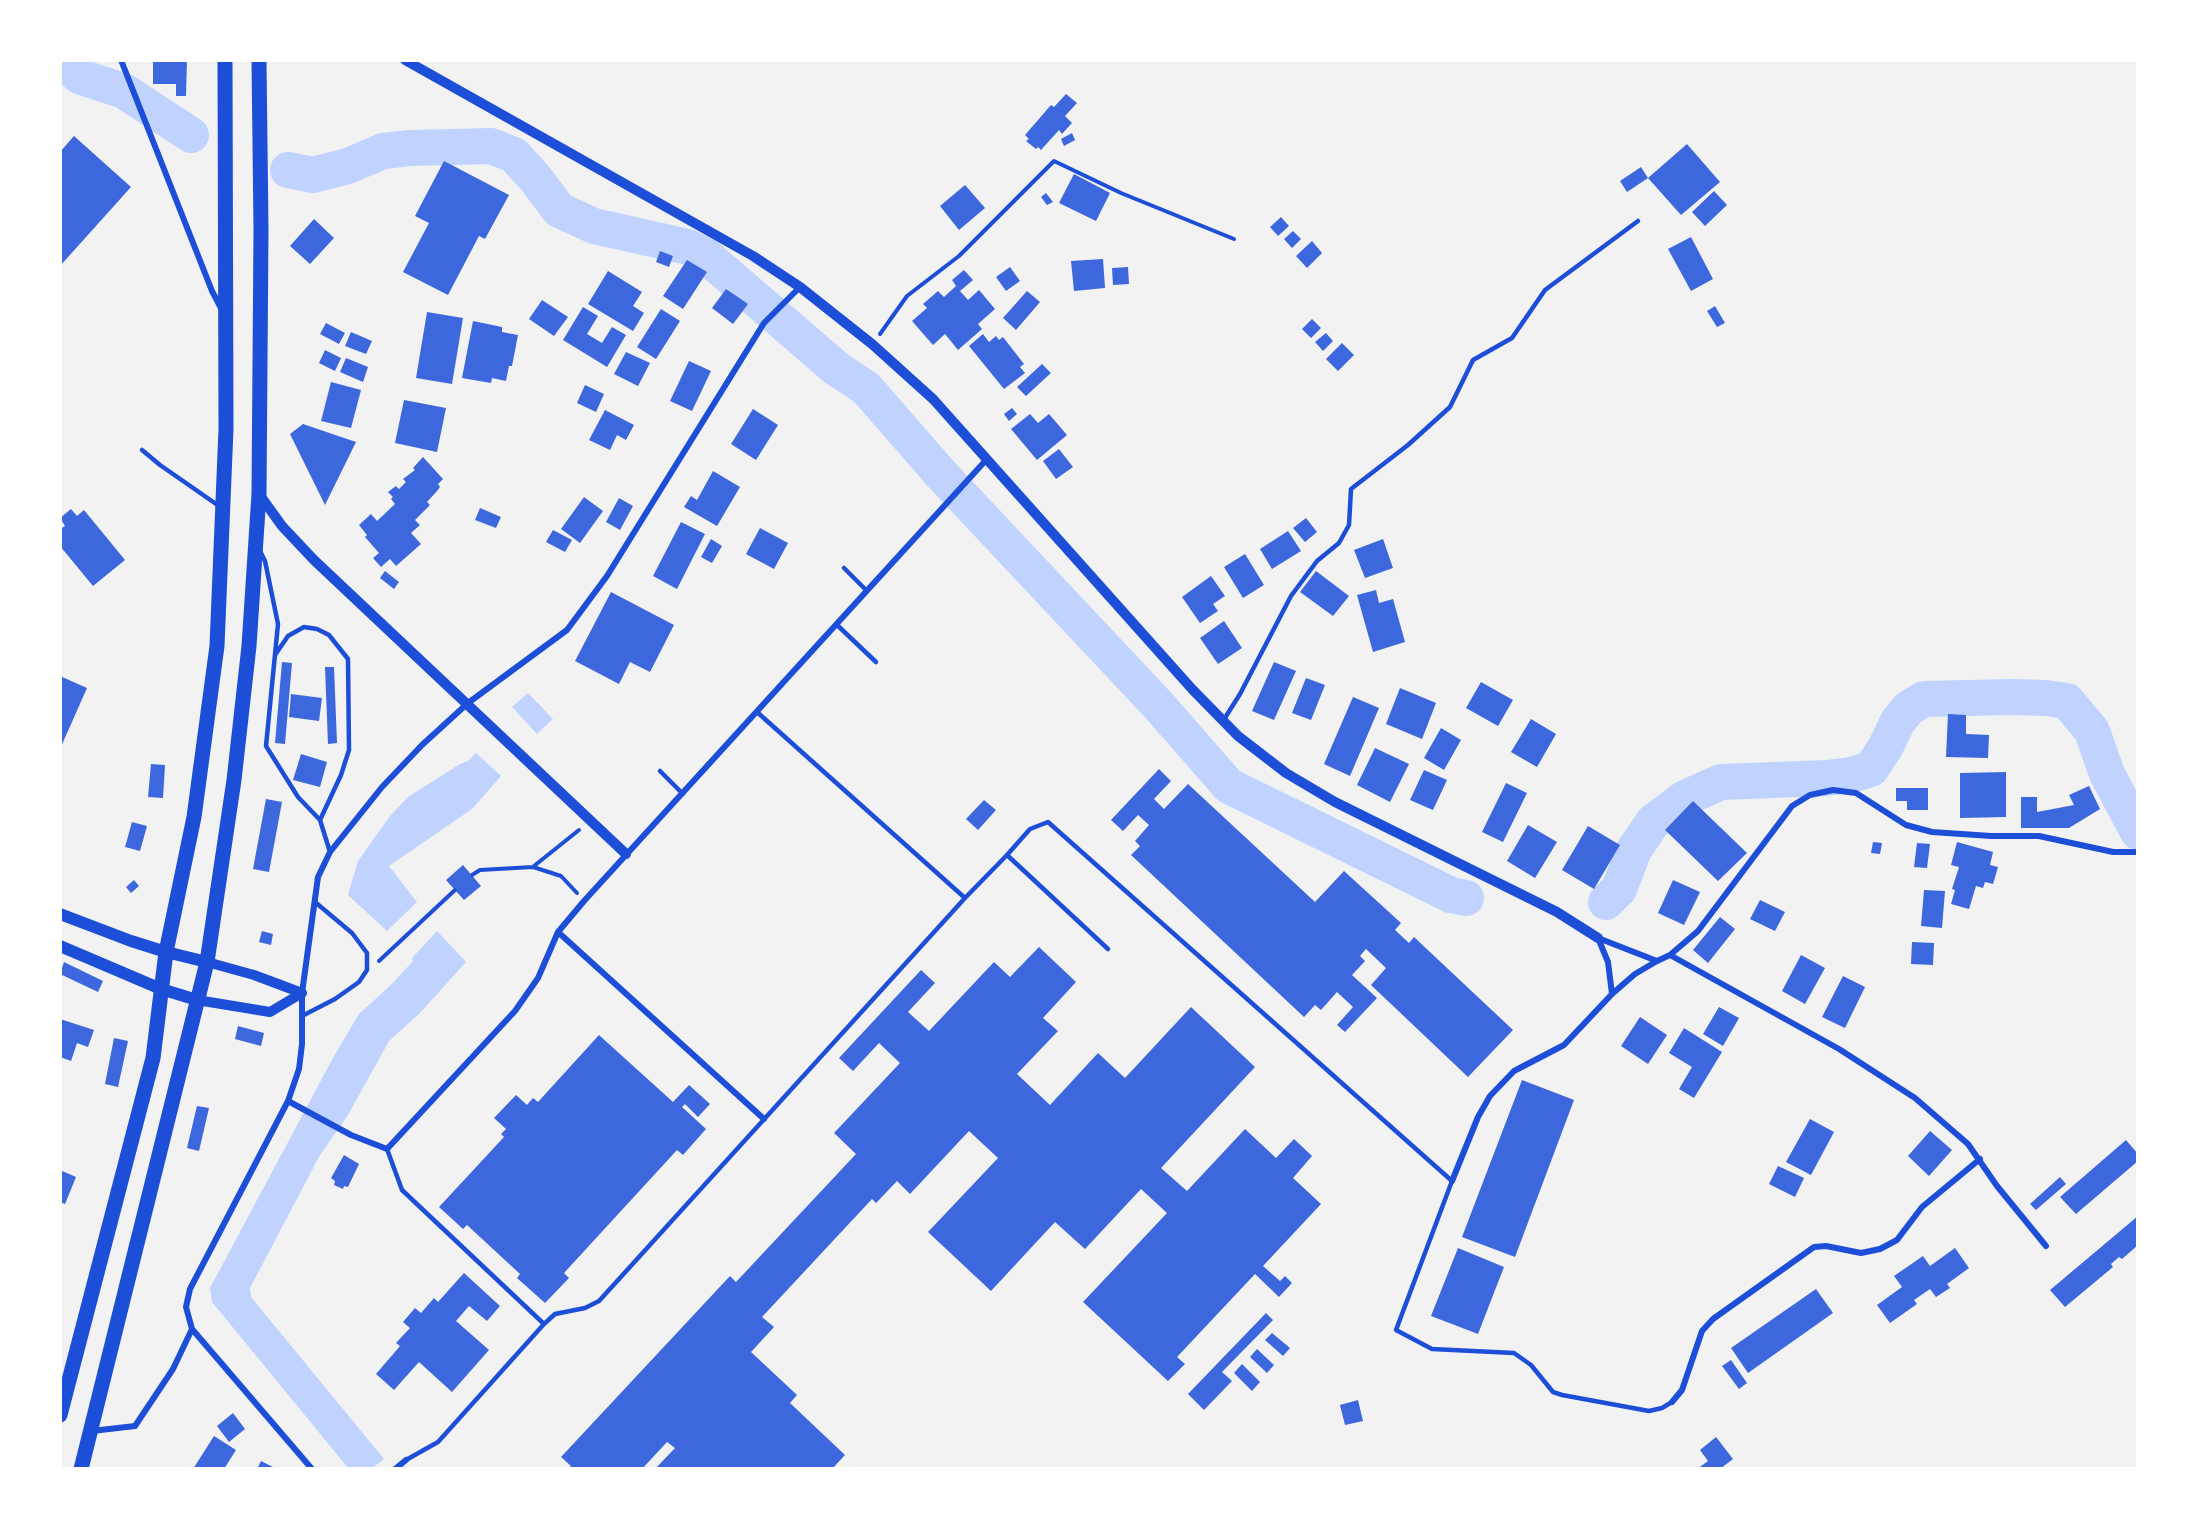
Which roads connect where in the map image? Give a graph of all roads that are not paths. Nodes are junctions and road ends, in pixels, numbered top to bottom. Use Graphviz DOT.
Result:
graph roads {
  1 [pos="121,60"];
  2 [pos="225,60"];
  3 [pos="258,60"];
  4 [pos="405,60"];
  5 [pos="1638,221"];
  6 [pos="800,287"];
  7 [pos="225,316"];
  8 [pos="142,450"];
  9 [pos="987,459"];
  10 [pos="259,494"];
  11 [pos="224,509"];
  12 [pos="256,543"];
  13 [pos="844,568"];
  14 [pos="867,591"];
  15 [pos="836,624"];
  16 [pos="273,658"];
  17 [pos="876,662"];
  18 [pos="468,703"];
  19 [pos="757,712"];
  20 [pos="1223,720"];
  21 [pos="660,771"];
  22 [pos="683,794"];
  23 [pos="320,820"];
  24 [pos="330,852"];
  25 [pos="2137,852"];
  26 [pos="626,854"];
  27 [pos="1007,855"];
  28 [pos="965,898"];
  29 [pos="315,902"];
  30 [pos="60,914"];
  31 [pos="558,933"];
  32 [pos="1599,938"];
  33 [pos="60,946"];
  34 [pos="1108,949"];
  35 [pos="166,952"];
  36 [pos="1670,955"];
  37 [pos="1657,960"];
  38 [pos="207,962"];
  39 [pos="161,989"];
  40 [pos="302,993"];
  41 [pos="1612,994"];
  42 [pos="197,1000"];
  43 [pos="302,1016"];
  44 [pos="288,1101"];
  45 [pos="764,1119"];
  46 [pos="387,1149"];
  47 [pos="1980,1159"];
  48 [pos="1452,1181"];
  49 [pos="2046,1246"];
  50 [pos="544,1324"];
  51 [pos="192,1329"];
  52 [pos="1672,1402"];
  53 [pos="60,1415"];
  54 [pos="90,1431"];
  55 [pos="406,1460"];
  56 [pos="81,1469"];
  57 [pos="312,1469"];
  58 [pos="395,1469"];
  1 -- 7 [label="street"];
  2 -- 7 [label="highway"];
  3 -- 10 [label="highway"];
  4 -- 6 [label="street"];
  5 -- 20 [label="lane"];
  6 -- 9 [label="street"];
  6 -- 18 [label="street"];
  7 -- 11 [label="highway"];
  8 -- 11 [label="lane"];
  9 -- 14 [label="street"];
  9 -- 20 [label="street"];
  10 -- 12 [label="highway"];
  10 -- 18 [label="street"];
  11 -- 35 [label="highway"];
  12 -- 16 [label="lane"];
  12 -- 38 [label="highway"];
  13 -- 14 [label="lane"];
  14 -- 15 [label="street"];
  15 -- 17 [label="lane"];
  15 -- 19 [label="street"];
  16 -- 23 [label="lane"];
  16 -- 23 [label="lane"];
  18 -- 24 [label="street"];
  18 -- 26 [label="street"];
  19 -- 22 [label="street"];
  19 -- 28 [label="lane"];
  20 -- 32 [label="street"];
  21 -- 22 [label="lane"];
  22 -- 26 [label="street"];
  23 -- 24 [label="lane"];
  24 -- 29 [label="street"];
  25 -- 36 [label="street"];
  26 -- 31 [label="street"];
  27 -- 28 [label="lane"];
  27 -- 34 [label="lane"];
  27 -- 48 [label="lane"];
  28 -- 45 [label="lane"];
  29 -- 40 [label="street"];
  29 -- 43 [label="lane"];
  30 -- 35 [label="main road"];
  31 -- 45 [label="street"];
  31 -- 46 [label="street"];
  32 -- 37 [label="street"];
  32 -- 41 [label="street"];
  33 -- 39 [label="main road"];
  35 -- 38 [label="main road"];
  35 -- 39 [label="highway"];
  36 -- 37 [label="street"];
  36 -- 47 [label="street"];
  37 -- 41 [label="street"];
  38 -- 40 [label="street"];
  38 -- 42 [label="highway"];
  39 -- 42 [label="main road"];
  39 -- 53 [label="highway"];
  40 -- 42 [label="street"];
  40 -- 43 [label="street"];
  41 -- 48 [label="street"];
  42 -- 54 [label="highway"];
  43 -- 44 [label="street"];
  44 -- 46 [label="street"];
  44 -- 51 [label="street"];
  45 -- 50 [label="lane"];
  46 -- 50 [label="lane"];
  47 -- 49 [label="street"];
  47 -- 52 [label="street"];
  48 -- 52 [label="lane"];
  50 -- 55 [label="lane"];
  51 -- 54 [label="street"];
  51 -- 57 [label="street"];
  54 -- 56 [label="highway"];
  55 -- 58 [label="street"];
}
